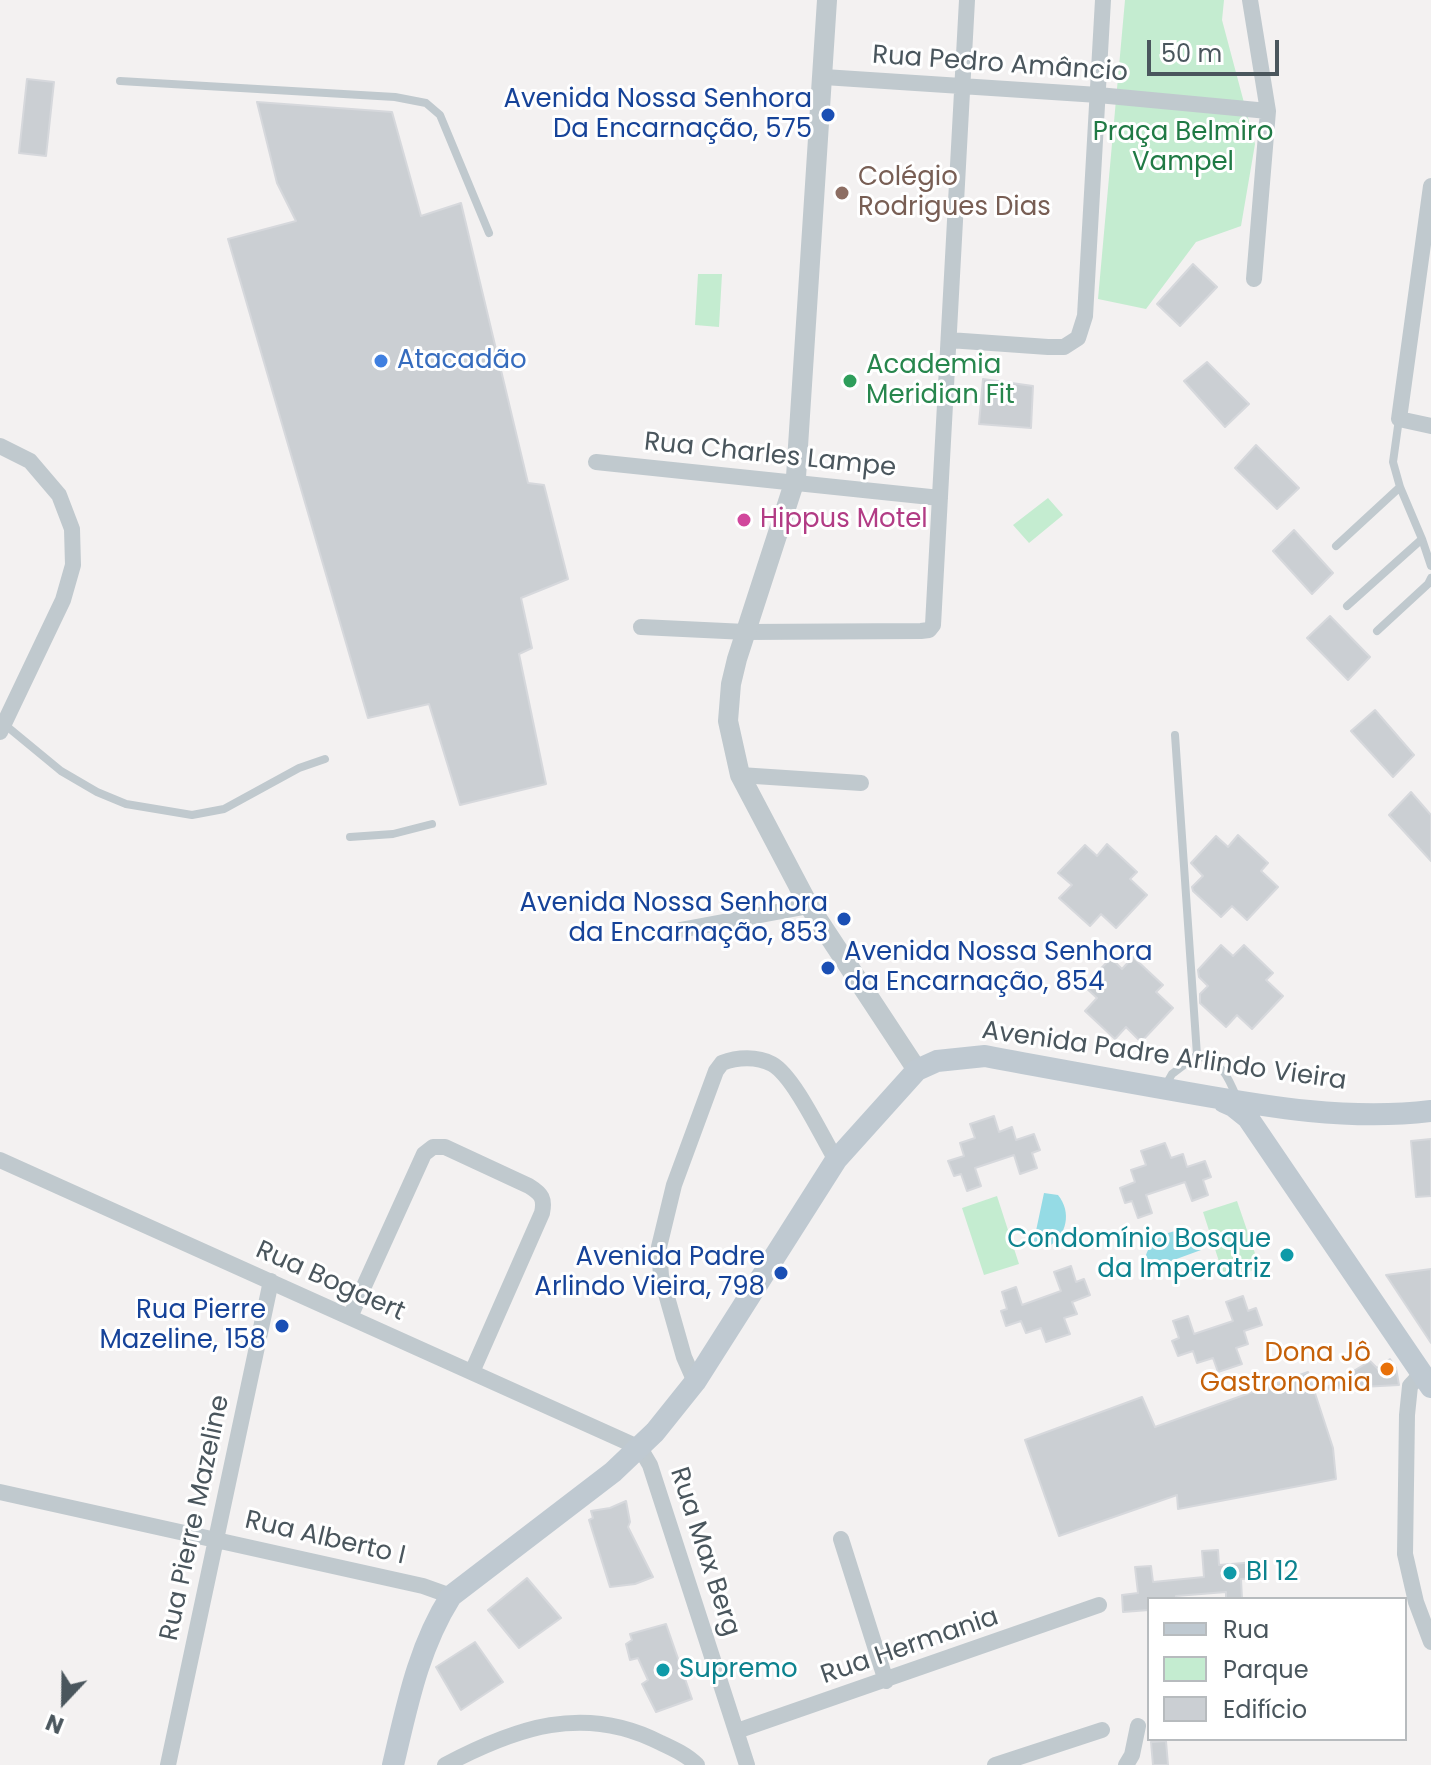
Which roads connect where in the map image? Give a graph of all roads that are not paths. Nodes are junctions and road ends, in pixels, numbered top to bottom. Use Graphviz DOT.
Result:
graph roads {
  1 [pos="827,0"];
  2 [pos="967,0"];
  3 [pos="1103,0"];
  4 [pos="1250,0"];
  5 [pos="824,77"];
  6 [pos="120,81"];
  7 [pos="962,86"];
  8 [pos="1098,95"];
  9 [pos="1268,111"];
  10 [pos="1431,186"];
  11 [pos="489,233"];
  12 [pos="1254,279"];
  13 [pos="949,340"];
  14 [pos="1399,419"];
  15 [pos="1431,426"];
  16 [pos="0,446"];
  17 [pos="596,462"];
  18 [pos="795,484"];
  19 [pos="1400,487"];
  20 [pos="940,498"];
  21 [pos="1422,539"];
  22 [pos="1336,546"];
  23 [pos="1431,566"];
  24 [pos="1431,578"];
  25 [pos="1347,606"];
  26 [pos="641,627"];
  27 [pos="1377,631"];
  28 [pos="746,632"];
  29 [pos="2,728"];
  30 [pos="1175,735"];
  31 [pos="325,759"];
  32 [pos="740,775"];
  33 [pos="861,783"];
  34 [pos="432,824"];
  35 [pos="350,837"];
  36 [pos="809,906"];
  37 [pos="680,930"];
  38 [pos="1197,1055"];
  39 [pos="917,1070"];
  40 [pos="1164,1089"];
  41 [pos="1243,1110"];
  42 [pos="1431,1111"];
  43 [pos="0,1160"];
  44 [pos="836,1160"];
  45 [pos="271,1281"];
  46 [pos="350,1317"];
  47 [pos="472,1372"];
  48 [pos="1426,1380"];
  49 [pos="695,1382"];
  50 [pos="640,1448"];
  51 [pos="0,1492"];
  52 [pos="216,1539"];
  53 [pos="841,1539"];
  54 [pos="451,1596"];
  55 [pos="1099,1605"];
  56 [pos="1431,1642"];
  57 [pos="886,1681"];
  58 [pos="1138,1726"];
  59 [pos="1102,1730"];
  60 [pos="737,1731"];
  61 [pos="168,1765"];
  62 [pos="393,1765"];
  63 [pos="445,1765"];
  64 [pos="697,1765"];
  65 [pos="747,1765"];
  66 [pos="995,1765"];
  67 [pos="1126,1765"];
  1 -- 5 [label="street"];
  2 -- 7 [label="street"];
  3 -- 8 [label="street"];
  4 -- 9 [label="street"];
  5 -- 7 [label="street, Rua Pedro Amâncio"];
  5 -- 18 [label="street"];
  6 -- 11 [label="lane"];
  7 -- 8 [label="street, Rua Pedro Amâncio"];
  7 -- 13 [label="street"];
  8 -- 9 [label="street, Rua Pedro Amâncio"];
  8 -- 13 [label="street"];
  9 -- 12 [label="street"];
  10 -- 14 [label="street"];
  13 -- 20 [label="street"];
  14 -- 15 [label="street"];
  14 -- 19 [label="lane"];
  16 -- 29 [label="street"];
  17 -- 18 [label="street, Rua Charles Lampe"];
  18 -- 20 [label="street, Rua Charles Lampe"];
  18 -- 28 [label="street"];
  19 -- 21 [label="lane"];
  19 -- 22 [label="lane"];
  20 -- 28 [label="street"];
  21 -- 23 [label="lane"];
  21 -- 25 [label="lane"];
  24 -- 27 [label="lane"];
  26 -- 28 [label="street"];
  28 -- 32 [label="street"];
  29 -- 31 [label="lane"];
  30 -- 38 [label="lane"];
  32 -- 33 [label="street"];
  32 -- 36 [label="street"];
  34 -- 35 [label="lane"];
  36 -- 37 [label="street"];
  36 -- 39 [label="street"];
  38 -- 40 [label="lane"];
  38 -- 41 [label="lane"];
  39 -- 40 [label="main road, Avenida Padre Arlindo Vieira"];
  39 -- 44 [label="main road"];
  40 -- 41 [label="main road, Avenida Padre Arlindo Vieira"];
  41 -- 42 [label="main road, Avenida Padre Arlindo Vieira"];
  41 -- 48 [label="main road"];
  43 -- 45 [label="street, Rua Bogaert"];
  44 -- 49 [label="main road"];
  44 -- 49 [label="street"];
  45 -- 46 [label="street, Rua Bogaert"];
  45 -- 52 [label="street, Rua Pierre Mazeline"];
  46 -- 47 [label="street, Rua Bogaert"];
  46 -- 47 [label="street"];
  47 -- 50 [label="street, Rua Bogaert"];
  48 -- 56 [label="street"];
  49 -- 50 [label="main road"];
  50 -- 54 [label="main road"];
  50 -- 60 [label="street, Rua Max Berg"];
  51 -- 52 [label="street, Rua Alberto I"];
  52 -- 54 [label="street, Rua Alberto I"];
  52 -- 61 [label="street, Rua Pierre Mazeline"];
  53 -- 57 [label="street"];
  54 -- 62 [label="main road"];
  55 -- 57 [label="street, Rua Hermania"];
  57 -- 60 [label="street, Rua Hermania"];
  58 -- 67 [label="street"];
  59 -- 66 [label="street"];
  60 -- 65 [label="street, Rua Max Berg"];
  63 -- 64 [label="street"];
}
